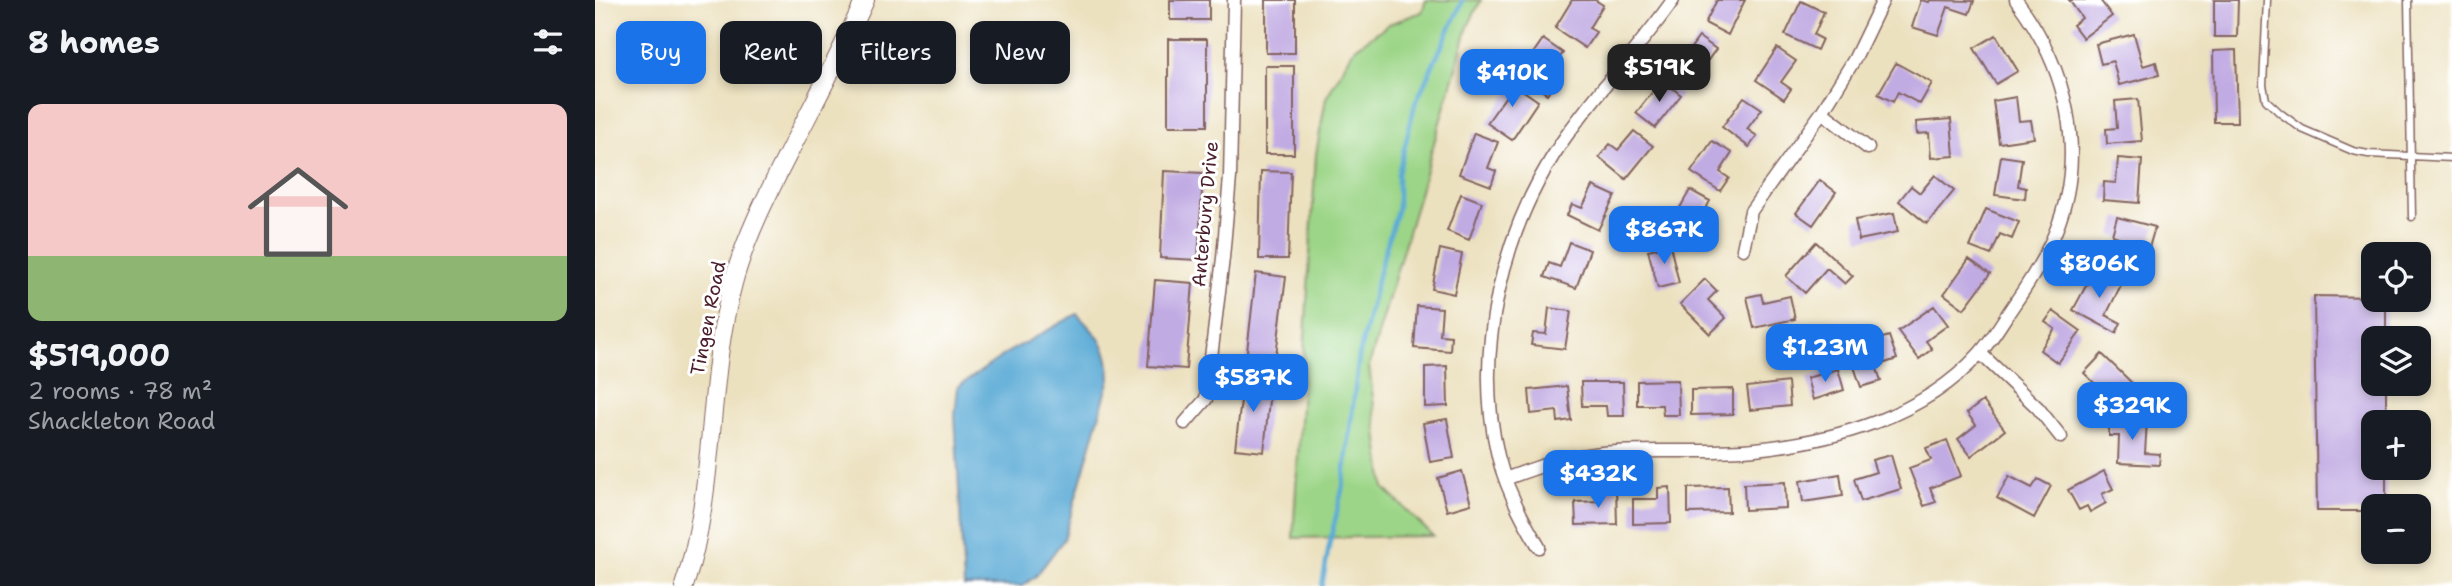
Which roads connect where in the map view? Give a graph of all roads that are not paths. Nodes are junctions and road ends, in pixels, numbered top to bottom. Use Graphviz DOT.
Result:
graph roads {
  1 [pos="865,0"];
  2 [pos="1234,0"];
  3 [pos="1673,0"];
  4 [pos="1883,0"];
  5 [pos="2016,0"];
  6 [pos="2267,0"];
  7 [pos="2408,0"];
  8 [pos="1822,112"];
  9 [pos="1868,148"];
  10 [pos="2411,155"];
  11 [pos="2452,158"];
  12 [pos="2412,217"];
  13 [pos="1743,249"];
  14 [pos="1980,353"];
  15 [pos="1185,423"];
  16 [pos="2061,437"];
  17 [pos="1505,479"];
  18 [pos="1539,547"];
  19 [pos="684,586"];
  1 -- 19 [label="street, Tingen Road"];
  2 -- 15 [label="street, Anterbury Drive"];
  3 -- 17 [label="street"];
  4 -- 8 [label="street"];
  5 -- 14 [label="street"];
  6 -- 10 [label="lane"];
  7 -- 10 [label="lane"];
  8 -- 9 [label="street"];
  8 -- 13 [label="street"];
  10 -- 11 [label="lane"];
  10 -- 12 [label="lane"];
  14 -- 16 [label="street"];
  14 -- 17 [label="street"];
  17 -- 18 [label="street"];
}
